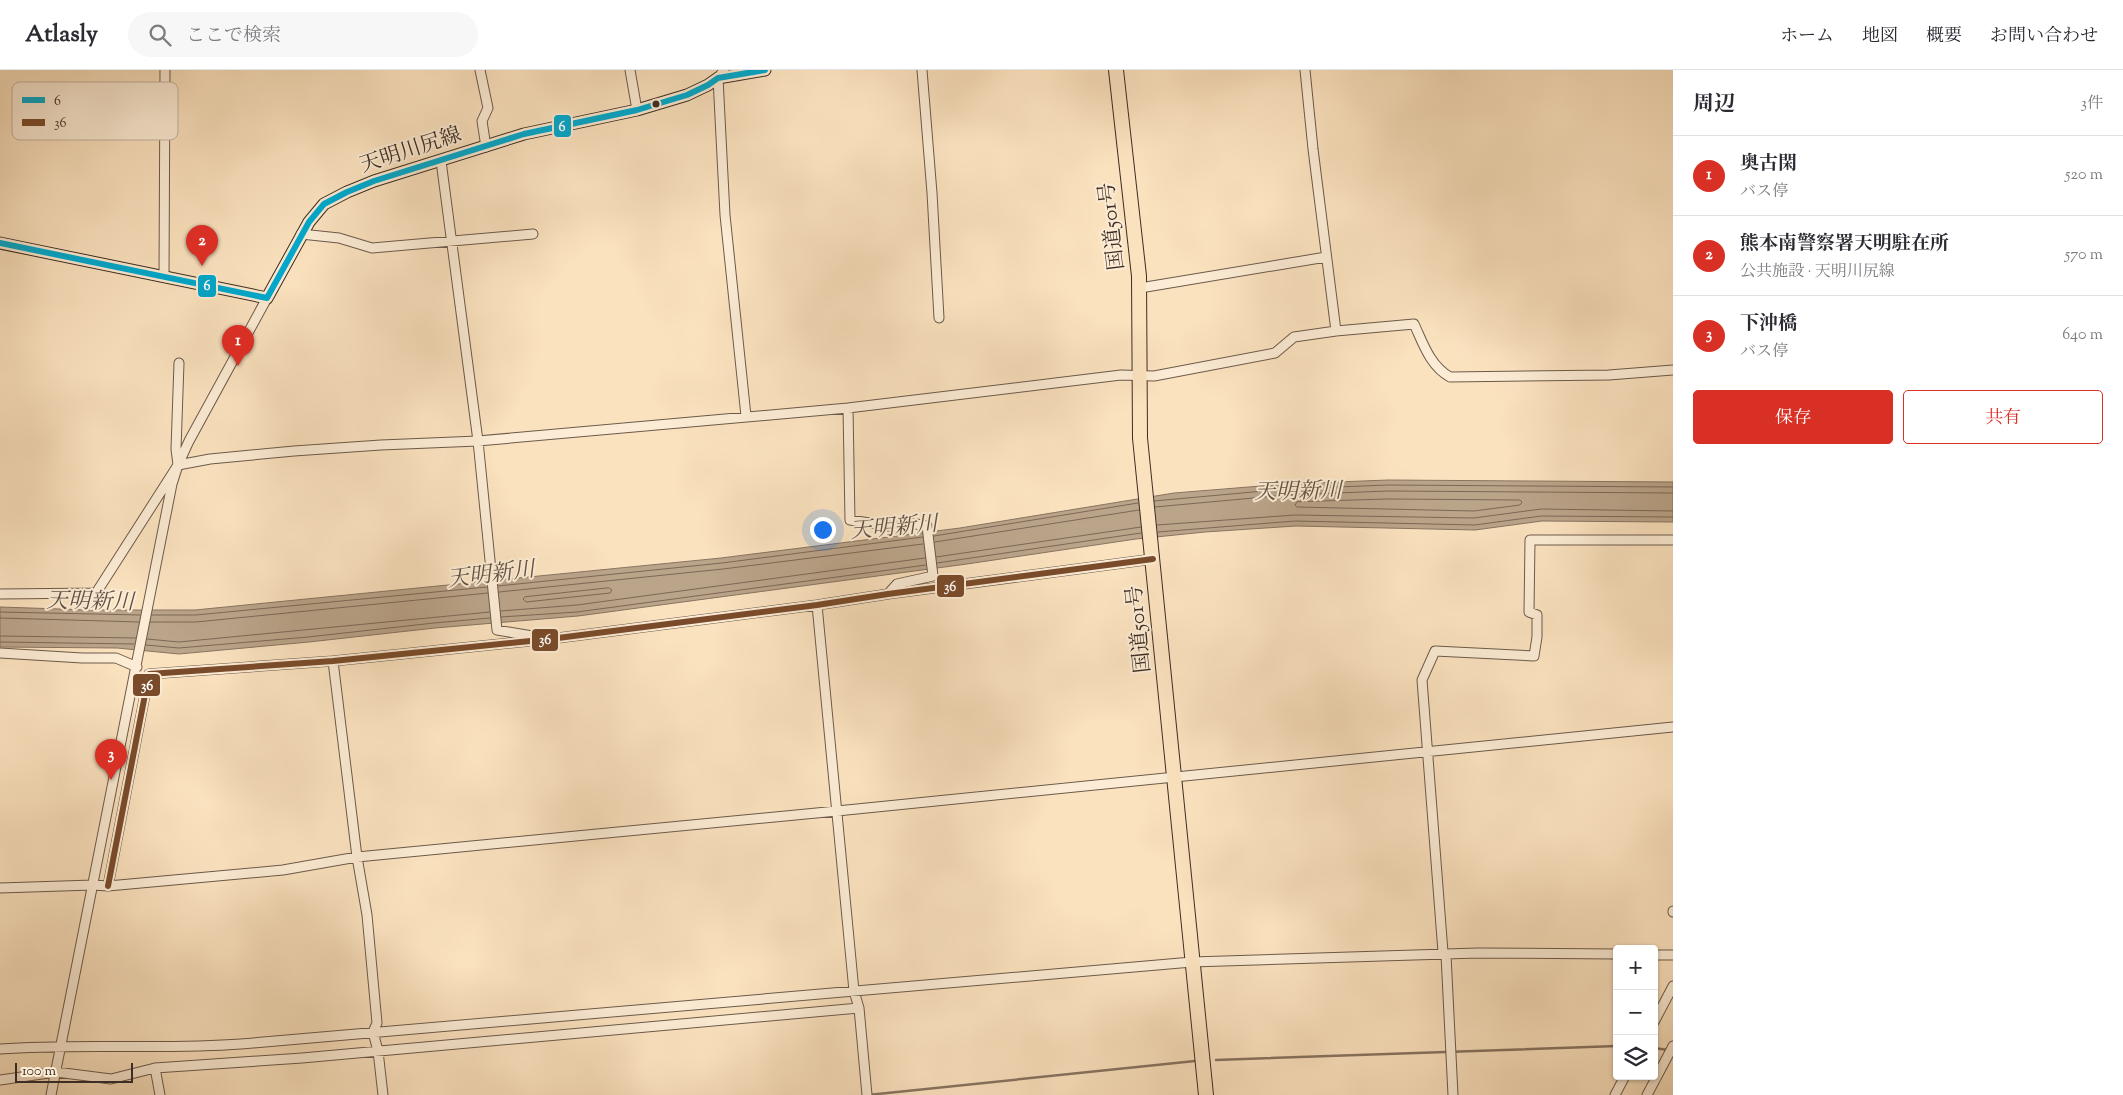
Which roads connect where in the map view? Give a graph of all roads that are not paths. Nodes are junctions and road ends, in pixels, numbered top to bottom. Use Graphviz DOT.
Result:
graph roads {
  1 [pos="480,70"];
  2 [pos="630,70"];
  3 [pos="765,70"];
  4 [pos="922,70"];
  5 [pos="1116,70"];
  6 [pos="1305,70"];
  7 [pos="721,74"];
  8 [pos="637,110"];
  9 [pos="165,140"];
  10 [pos="486,147"];
  11 [pos="441,161"];
  12 [pos="301,234"];
  13 [pos="533,234"];
  14 [pos="452,241"];
  15 [pos="0,243"];
  16 [pos="1326,257"];
  17 [pos="164,276"];
  18 [pos="1140,288"];
  19 [pos="267,298"];
  20 [pos="939,318"];
  21 [pos="1336,331"];
  22 [pos="179,363"];
  23 [pos="1673,370"];
  24 [pos="1139,376"];
  25 [pos="848,408"];
  26 [pos="746,416"];
  27 [pos="478,441"];
  28 [pos="178,465"];
  29 [pos="1673,540"];
  30 [pos="1153,556"];
  31 [pos="0,594"];
  32 [pos="888,594"];
  33 [pos="817,605"];
  34 [pos="550,639"];
  35 [pos="0,653"];
  36 [pos="333,661"];
  37 [pos="138,663"];
  38 [pos="1673,727"];
  39 [pos="1427,750"];
  40 [pos="1174,777"];
  41 [pos="837,811"];
  42 [pos="357,857"];
  43 [pos="93,884"];
  44 [pos="108,886"];
  45 [pos="0,888"];
  46 [pos="1613,954"];
  47 [pos="1446,955"];
  48 [pos="1658,955"];
  49 [pos="1673,955"];
  50 [pos="1192,962"];
  51 [pos="1673,986"];
  52 [pos="854,991"];
  53 [pos="859,1008"];
  54 [pos="1658,1014"];
  55 [pos="373,1032"];
  56 [pos="61,1046"];
  57 [pos="1673,1046"];
  58 [pos="0,1049"];
  59 [pos="378,1051"];
  60 [pos="155,1068"];
  61 [pos="56,1072"];
  62 [pos="0,1080"];
  63 [pos="1622,1080"];
  64 [pos="867,1092"];
  65 [pos="51,1095"];
  66 [pos="160,1095"];
  67 [pos="383,1095"];
  68 [pos="1206,1095"];
  69 [pos="1453,1095"];
  70 [pos="1615,1095"];
  71 [pos="1647,1095"];
  1 -- 10 [label="street"];
  2 -- 8 [label="street"];
  3 -- 7 [label="main road, 天明川尻線"];
  4 -- 20 [label="street"];
  5 -- 18 [label="highway, 国道501号"];
  6 -- 16 [label="street"];
  7 -- 8 [label="main road, 天明川尻線"];
  7 -- 26 [label="street"];
  8 -- 10 [label="main road, 天明川尻線"];
  9 -- 17 [label="street"];
  10 -- 11 [label="main road, 天明川尻線"];
  11 -- 12 [label="main road, 天明川尻線"];
  11 -- 14 [label="street"];
  12 -- 14 [label="street"];
  12 -- 19 [label="main road, 天明川尻線"];
  13 -- 14 [label="street"];
  14 -- 27 [label="street"];
  15 -- 17 [label="main road"];
  16 -- 18 [label="street"];
  16 -- 21 [label="street"];
  17 -- 19 [label="main road"];
  18 -- 24 [label="highway, 国道501号"];
  19 -- 28 [label="street"];
  21 -- 23 [label="street"];
  21 -- 24 [label="street"];
  22 -- 28 [label="street"];
  24 -- 25 [label="street"];
  24 -- 30 [label="highway, 国道501号"];
  25 -- 26 [label="street"];
  25 -- 32 [label="street"];
  26 -- 27 [label="street"];
  27 -- 28 [label="street"];
  27 -- 34 [label="street"];
  28 -- 31 [label="street"];
  28 -- 37 [label="street"];
  29 -- 39 [label="street"];
  30 -- 32 [label="street"];
  30 -- 40 [label="highway, 国道501号"];
  32 -- 33 [label="street"];
  33 -- 34 [label="street"];
  33 -- 41 [label="street"];
  34 -- 36 [label="street"];
  35 -- 37 [label="street"];
  36 -- 42 [label="street"];
  36 -- 44 [label="street"];
  37 -- 43 [label="street"];
  38 -- 39 [label="street"];
  39 -- 40 [label="street"];
  39 -- 47 [label="street"];
  40 -- 41 [label="street"];
  40 -- 50 [label="highway, 国道501号"];
  41 -- 42 [label="street"];
  41 -- 52 [label="street"];
  42 -- 44 [label="street"];
  42 -- 55 [label="street"];
  43 -- 44 [label="street"];
  43 -- 45 [label="street"];
  43 -- 56 [label="street"];
  46 -- 47 [label="street"];
  47 -- 50 [label="street"];
  47 -- 69 [label="street"];
  48 -- 49 [label="street"];
  50 -- 52 [label="street"];
  50 -- 68 [label="highway, 国道501号"];
  51 -- 54 [label="street"];
  52 -- 53 [label="street"];
  52 -- 55 [label="street"];
  53 -- 59 [label="street"];
  53 -- 64 [label="street"];
  55 -- 56 [label="street"];
  55 -- 59 [label="street"];
  56 -- 58 [label="street"];
  56 -- 61 [label="street"];
  57 -- 71 [label="street"];
  59 -- 60 [label="street"];
  59 -- 67 [label="street"];
  60 -- 61 [label="street"];
  60 -- 66 [label="street"];
  61 -- 62 [label="street"];
  61 -- 65 [label="street"];
  63 -- 70 [label="street"];
}
